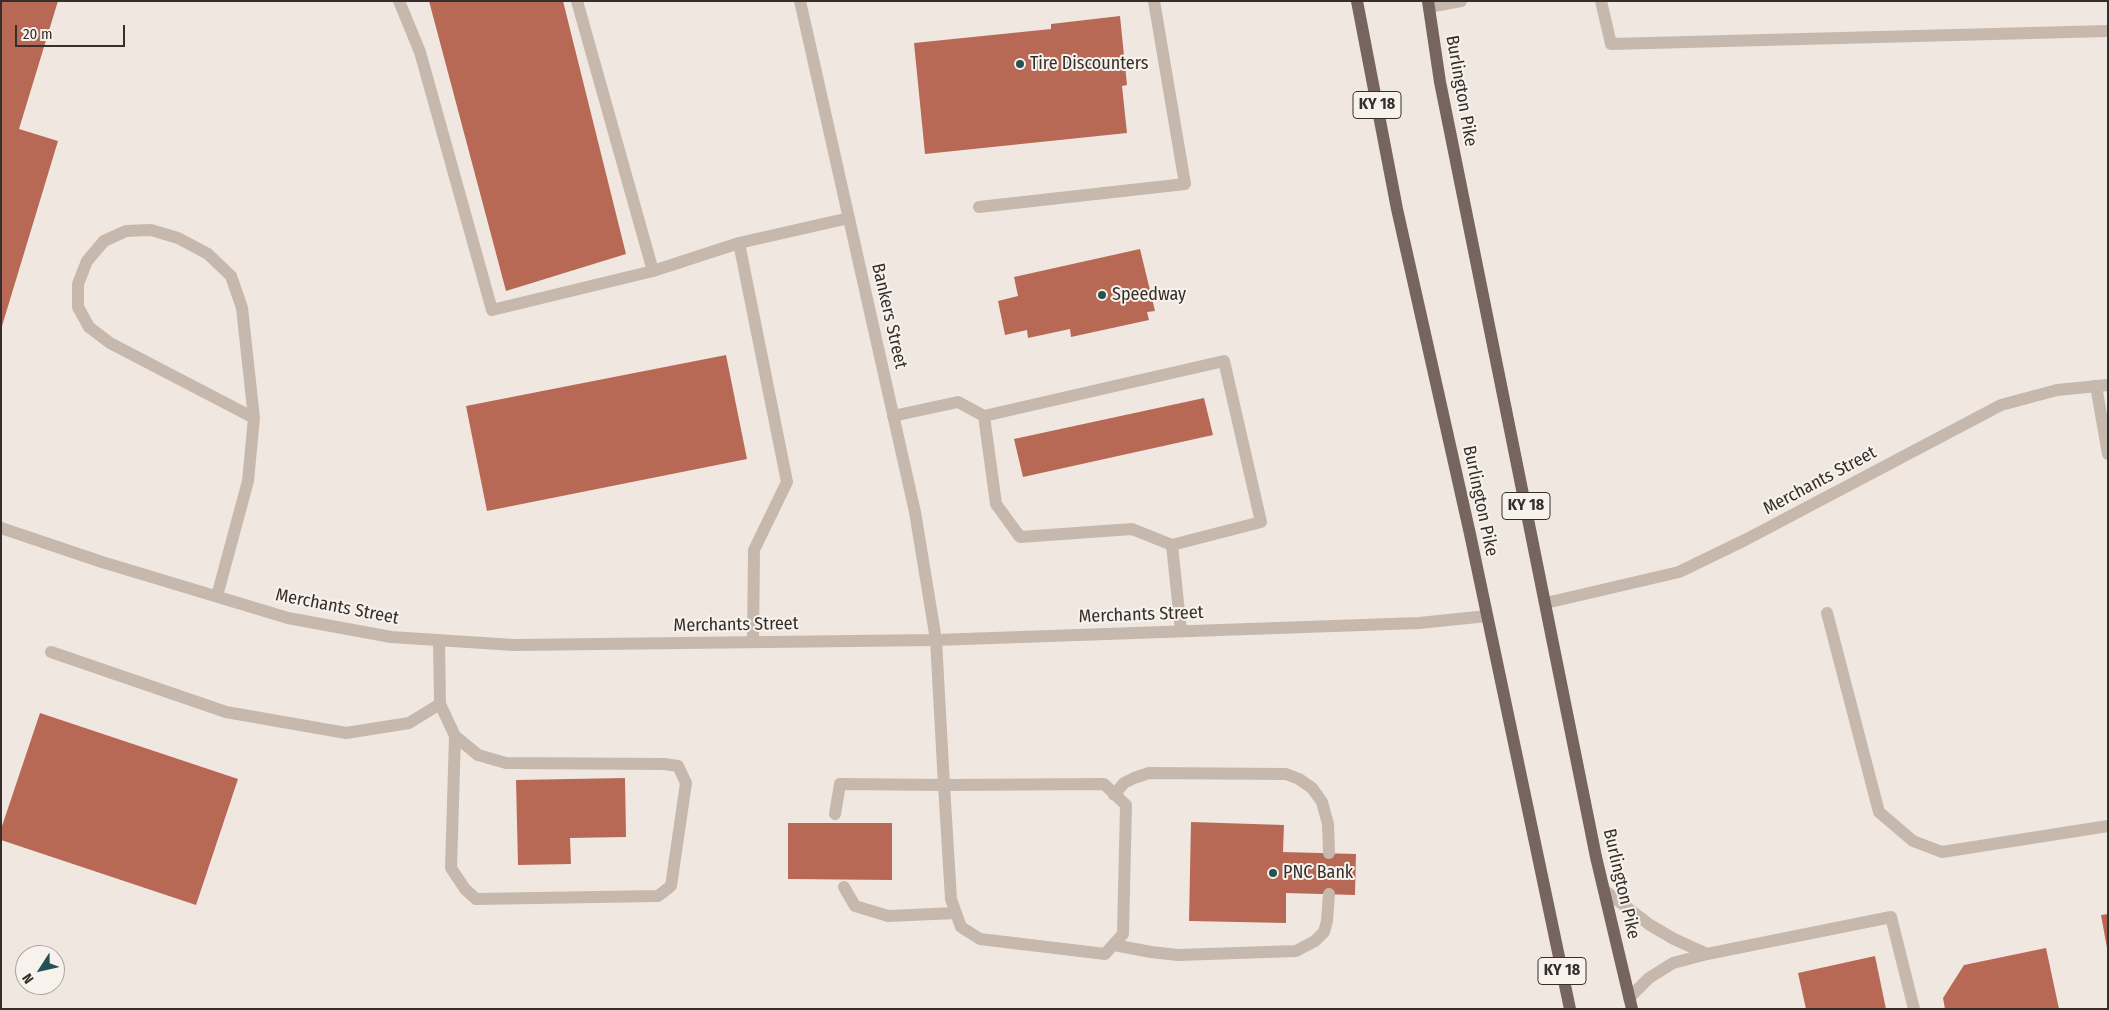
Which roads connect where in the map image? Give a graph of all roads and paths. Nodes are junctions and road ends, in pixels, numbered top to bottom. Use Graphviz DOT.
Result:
graph roads {
  1 [pos="399,1"];
  2 [pos="577,1"];
  3 [pos="800,1"];
  4 [pos="1154,1"];
  5 [pos="1357,1"];
  6 [pos="1461,1"];
  7 [pos="1601,1"];
  8 [pos="1428,4"];
  9 [pos="2108,30"];
  10 [pos="978,207"];
  11 [pos="849,218"];
  12 [pos="739,243"];
  13 [pos="653,271"];
  14 [pos="2102,386"];
  15 [pos="893,416"];
  16 [pos="984,416"];
  17 [pos="254,418"];
  18 [pos="2108,454"];
  19 [pos="1,528"];
  20 [pos="1172,545"];
  21 [pos="217,596"];
  22 [pos="1546,603"];
  23 [pos="1827,613"];
  24 [pos="1487,616"];
  25 [pos="1181,631"];
  26 [pos="936,640"];
  27 [pos="439,641"];
  28 [pos="753,642"];
  29 [pos="51,652"];
  30 [pos="440,704"];
  31 [pos="455,736"];
  32 [pos="944,785"];
  33 [pos="1114,795"];
  34 [pos="835,814"];
  35 [pos="2108,826"];
  36 [pos="1329,853"];
  37 [pos="844,886"];
  38 [pos="1604,890"];
  39 [pos="1329,894"];
  40 [pos="956,913"];
  41 [pos="1114,945"];
  42 [pos="1707,954"];
  43 [pos="1630,1003"];
  44 [pos="1570,1009"];
  45 [pos="1914,1009"];
  1 -- 13 [label="street"];
  2 -- 13 [label="street"];
  3 -- 11 [label="street, Bankers Street"];
  4 -- 10 [label="street"];
  5 -- 24 [label="main road, Burlington Pike / KY 18"];
  6 -- 8 [label="street"];
  7 -- 9 [label="street"];
  8 -- 22 [label="main road, Burlington Pike / KY 18"];
  11 -- 12 [label="street"];
  11 -- 15 [label="street, Bankers Street"];
  12 -- 13 [label="street"];
  12 -- 28 [label="street"];
  14 -- 18 [label="street"];
  14 -- 22 [label="street, Merchants Street"];
  15 -- 16 [label="street"];
  15 -- 26 [label="street, Bankers Street"];
  16 -- 20 [label="street"];
  16 -- 20 [label="street"];
  17 -- 17 [label="street"];
  17 -- 21 [label="street"];
  19 -- 21 [label="street, Merchants Street"];
  20 -- 25 [label="street"];
  21 -- 27 [label="street, Merchants Street"];
  22 -- 38 [label="main road, Burlington Pike / KY 18"];
  23 -- 35 [label="street"];
  24 -- 25 [label="street, Merchants Street"];
  24 -- 44 [label="main road, Burlington Pike / KY 18"];
  25 -- 26 [label="street, Merchants Street"];
  26 -- 28 [label="street, Merchants Street"];
  26 -- 32 [label="street, Bankers Street"];
  27 -- 28 [label="street, Merchants Street"];
  27 -- 30 [label="street"];
  29 -- 30 [label="street"];
  30 -- 31 [label="street"];
  31 -- 31 [label="street"];
  32 -- 33 [label="street"];
  32 -- 34 [label="street"];
  32 -- 40 [label="street, Bankers Street"];
  33 -- 36 [label="street"];
  33 -- 41 [label="street"];
  37 -- 40 [label="street"];
  38 -- 42 [label="street"];
  38 -- 43 [label="main road, Burlington Pike / KY 18"];
  39 -- 41 [label="street"];
  40 -- 41 [label="street"];
  42 -- 43 [label="street"];
  42 -- 45 [label="street"];
}
